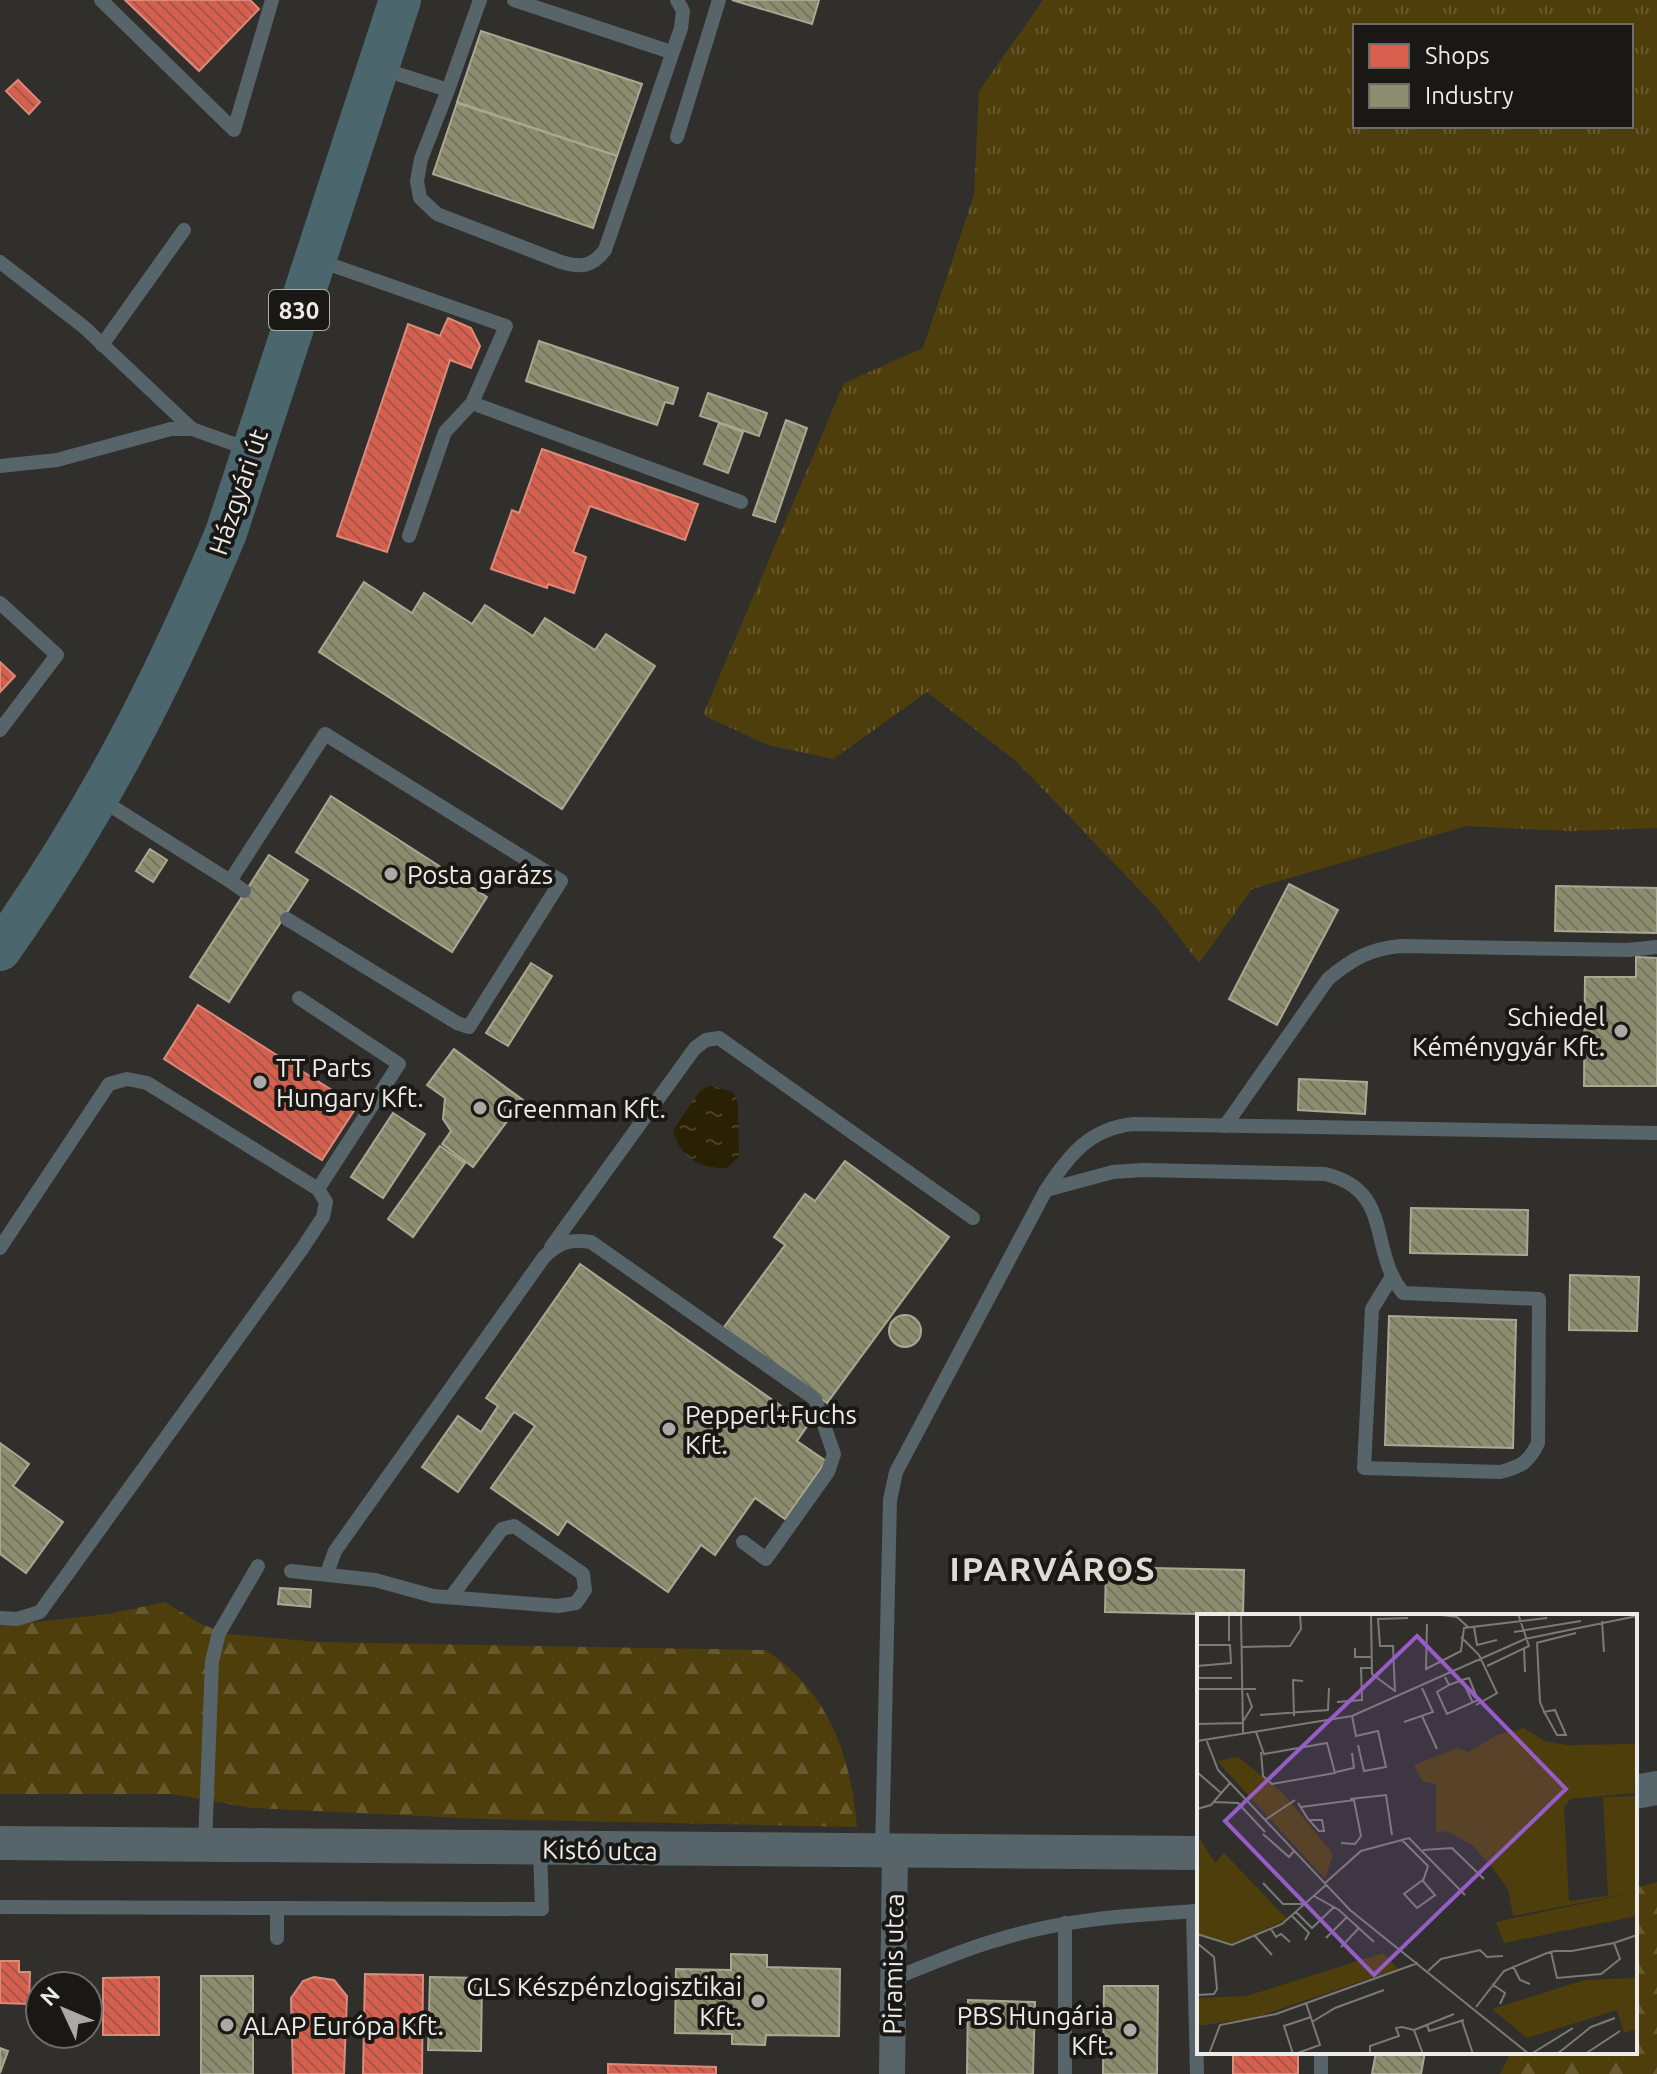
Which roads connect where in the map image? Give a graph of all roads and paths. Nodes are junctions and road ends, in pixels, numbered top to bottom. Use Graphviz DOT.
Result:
graph roads {
  1 [pos="101,0"];
  2 [pos="272,0"];
  3 [pos="400,0"];
  4 [pos="480,0"];
  5 [pos="514,0"];
  6 [pos="677,0"];
  7 [pos="719,0"];
  8 [pos="671,52"];
  9 [pos="378,67"];
  10 [pos="448,90"];
  11 [pos="677,137"];
  12 [pos="184,230"];
  13 [pos="316,260"];
  14 [pos="0,262"];
  15 [pos="102,345"];
  16 [pos="472,403"];
  17 [pos="192,429"];
  18 [pos="253,450"];
  19 [pos="0,466"];
  20 [pos="741,502"];
  21 [pos="409,536"];
  22 [pos="0,603"];
  23 [pos="0,730"];
  24 [pos="100,799"];
  25 [pos="230,881"];
  26 [pos="244,891"];
  27 [pos="287,919"];
  28 [pos="1657,947"];
  29 [pos="0,950"];
  30 [pos="299,998"];
  31 [pos="1225,1126"];
  32 [pos="1657,1133"];
  33 [pos="318,1189"];
  34 [pos="1046,1190"];
  35 [pos="973,1218"];
  36 [pos="0,1248"];
  37 [pos="544,1257"];
  38 [pos="1391,1278"];
  39 [pos="743,1542"];
  40 [pos="258,1566"];
  41 [pos="291,1571"];
  42 [pos="327,1573"];
  43 [pos="451,1597"];
  44 [pos="0,1618"];
  45 [pos="1657,1788"];
  46 [pos="1637,1792"];
  47 [pos="0,1843"];
  48 [pos="205,1846"];
  49 [pos="540,1849"];
  50 [pos="888,1853"];
  51 [pos="1197,1853"];
  52 [pos="0,1907"];
  53 [pos="277,1908"];
  54 [pos="1196,1911"];
  55 [pos="1065,1923"];
  56 [pos="277,1938"];
  57 [pos="892,1979"];
  58 [pos="892,2074"];
  59 [pos="1065,2074"];
  60 [pos="1197,2074"];
  1 -- 2 [label="lane"];
  3 -- 9 [label="main road, Házgyári út / 830"];
  4 -- 10 [label="lane"];
  5 -- 8 [label="lane"];
  6 -- 8 [label="lane"];
  7 -- 11 [label="lane"];
  8 -- 10 [label="lane"];
  9 -- 10 [label="lane"];
  9 -- 13 [label="main road, Házgyári út / 830"];
  12 -- 15 [label="lane"];
  13 -- 16 [label="lane"];
  13 -- 18 [label="main road, Házgyári út / 830"];
  14 -- 15 [label="lane"];
  15 -- 17 [label="lane"];
  16 -- 20 [label="lane"];
  16 -- 21 [label="lane"];
  17 -- 18 [label="lane"];
  17 -- 19 [label="lane"];
  18 -- 24 [label="main road, Házgyári út / 830"];
  22 -- 23 [label="lane"];
  24 -- 25 [label="lane"];
  24 -- 29 [label="main road, Házgyári út / 830"];
  25 -- 26 [label="lane"];
  25 -- 27 [label="lane"];
  28 -- 31 [label="lane"];
  30 -- 33 [label="lane"];
  31 -- 32 [label="lane"];
  31 -- 34 [label="lane"];
  33 -- 36 [label="lane"];
  33 -- 44 [label="lane"];
  34 -- 38 [label="lane"];
  34 -- 50 [label="lane"];
  35 -- 37 [label="lane"];
  37 -- 39 [label="lane"];
  37 -- 42 [label="lane"];
  38 -- 38 [label="lane"];
  40 -- 48 [label="lane"];
  41 -- 42 [label="lane"];
  42 -- 43 [label="lane"];
  43 -- 43 [label="lane"];
  45 -- 46 [label="street"];
  47 -- 48 [label="street, Kistó utca"];
  48 -- 49 [label="street, Kistó utca"];
  49 -- 50 [label="street, Kistó utca"];
  49 -- 53 [label="lane"];
  50 -- 51 [label="street, Kistó utca"];
  50 -- 57 [label="street, Piramis utca"];
  52 -- 53 [label="lane"];
  53 -- 56 [label="lane"];
  54 -- 55 [label="lane"];
  54 -- 60 [label="lane"];
  55 -- 57 [label="lane"];
  55 -- 59 [label="lane"];
  57 -- 58 [label="street, Piramis utca"];
}
